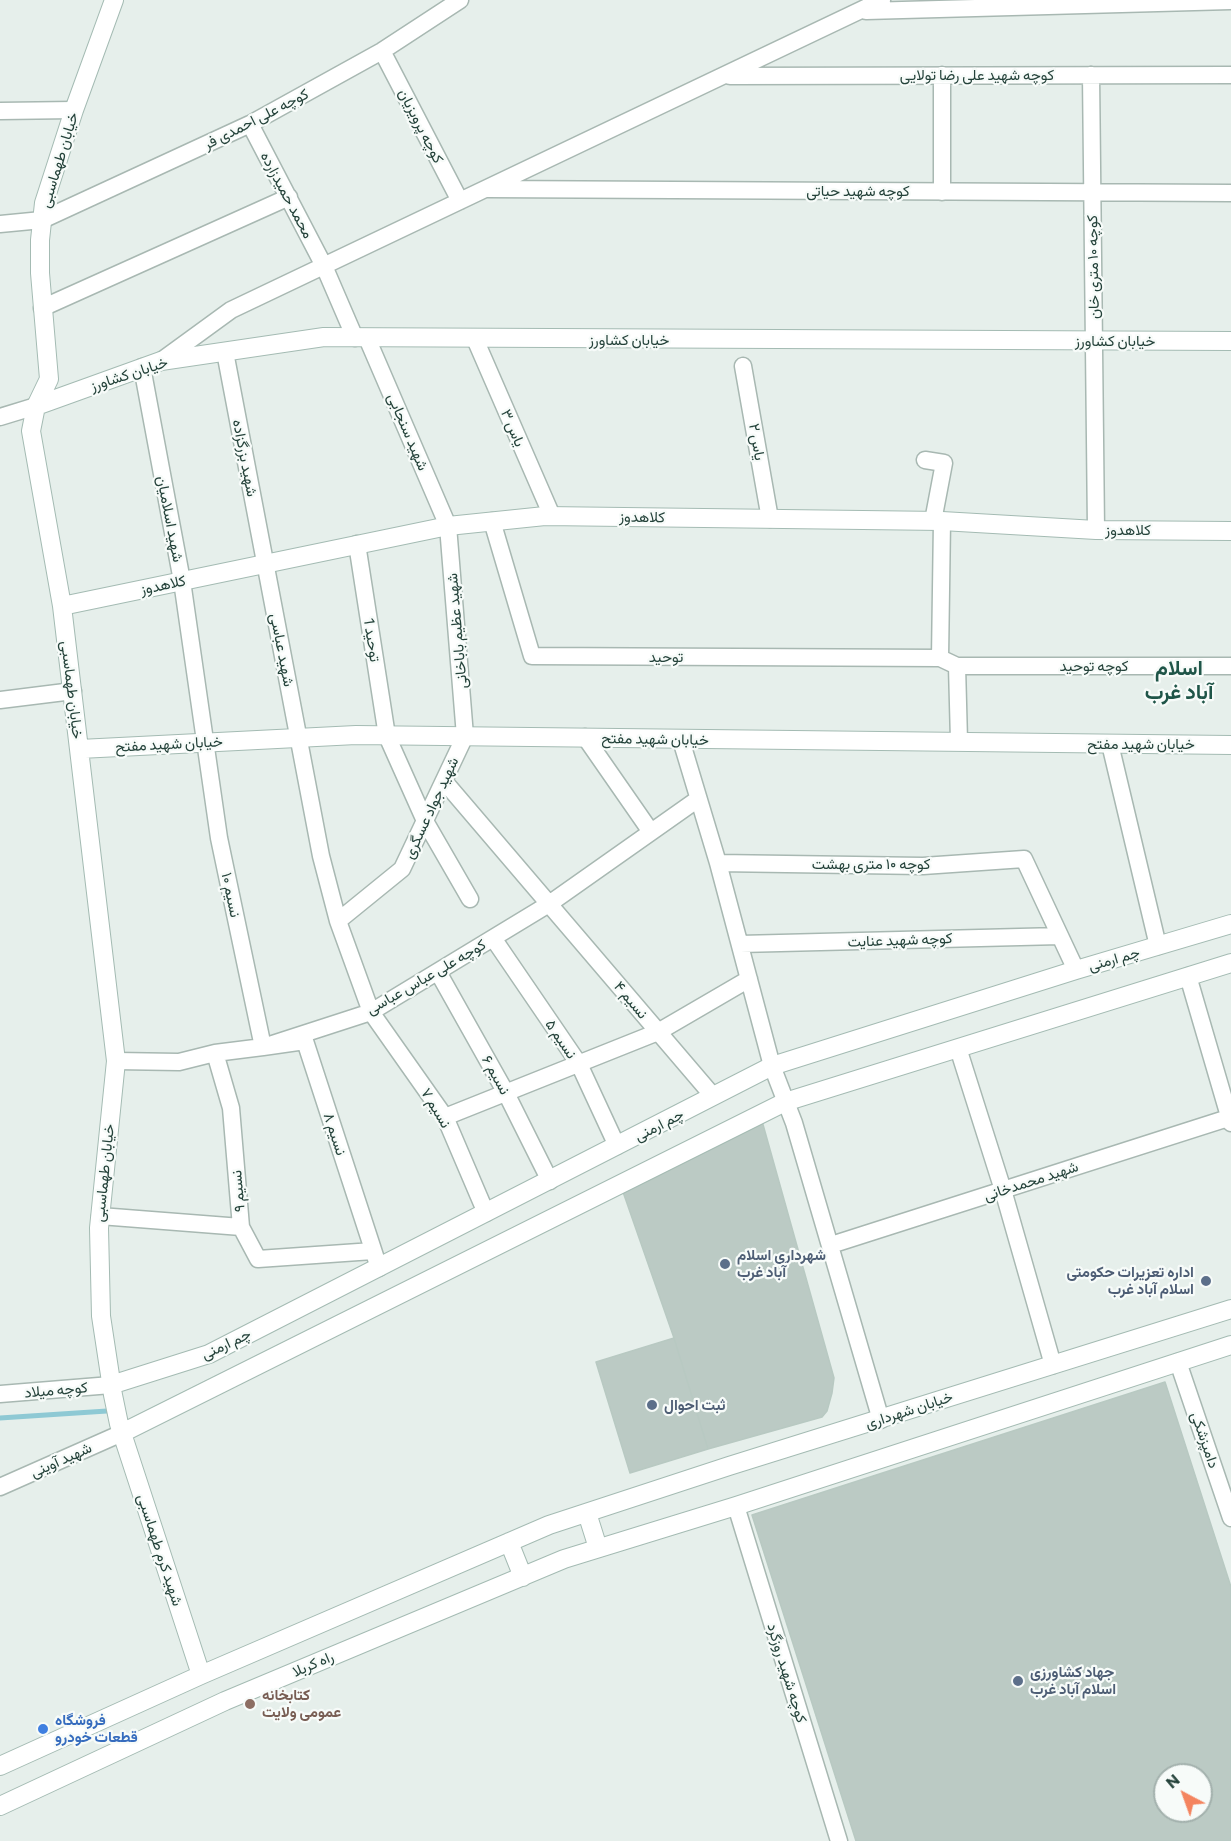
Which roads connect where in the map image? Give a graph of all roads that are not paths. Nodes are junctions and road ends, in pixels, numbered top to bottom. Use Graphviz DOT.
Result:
graph roads {
  1 [pos="114,0"];
  2 [pos="460,0"];
  3 [pos="882,0"];
  4 [pos="1231,1"];
  5 [pos="859,11"];
  6 [pos="382,51"];
  7 [pos="942,75"];
  8 [pos="1091,75"];
  9 [pos="1231,75"];
  10 [pos="723,76"];
  11 [pos="74,110"];
  12 [pos="0,111"];
  13 [pos="250,124"];
  14 [pos="484,189"];
  15 [pos="942,192"];
  16 [pos="1092,193"];
  17 [pos="1231,194"];
  18 [pos="289,198"];
  19 [pos="460,201"];
  20 [pos="42,220"];
  21 [pos="0,224"];
  22 [pos="324,266"];
  23 [pos="42,308"];
  24 [pos="361,338"];
  25 [pos="475,339"];
  26 [pos="1094,341"];
  27 [pos="1231,341"];
  28 [pos="225,352"];
  29 [pos="161,362"];
  30 [pos="743,366"];
  31 [pos="142,367"];
  32 [pos="36,406"];
  33 [pos="0,417"];
  34 [pos="925,460"];
  35 [pos="552,516"];
  36 [pos="771,519"];
  37 [pos="492,520"];
  38 [pos="938,521"];
  39 [pos="448,526"];
  40 [pos="1096,530"];
  41 [pos="1231,531"];
  42 [pos="357,544"];
  43 [pos="265,563"];
  44 [pos="182,581"];
  45 [pos="62,606"];
  46 [pos="940,658"];
  47 [pos="957,666"];
  48 [pos="1231,666"];
  49 [pos="73,691"];
  50 [pos="0,699"];
  51 [pos="387,736"];
  52 [pos="465,736"];
  53 [pos="585,737"];
  54 [pos="299,738"];
  55 [pos="681,740"];
  56 [pos="959,741"];
  57 [pos="206,742"];
  58 [pos="1110,744"];
  59 [pos="1231,745"];
  60 [pos="80,749"];
  61 [pos="444,781"];
  62 [pos="698,799"];
  63 [pos="425,821"];
  64 [pos="651,832"];
  65 [pos="718,863"];
  66 [pos="470,899"];
  67 [pos="549,904"];
  68 [pos="338,921"];
  69 [pos="1231,924"];
  70 [pos="1060,936"];
  71 [pos="493,938"];
  72 [pos="740,944"];
  73 [pos="1158,946"];
  74 [pos="1231,963"];
  75 [pos="1076,970"];
  76 [pos="438,972"];
  77 [pos="1188,976"];
  78 [pos="749,979"];
  79 [pos="371,1012"];
  80 [pos="658,1032"];
  81 [pos="263,1047"];
  82 [pos="958,1048"];
  83 [pos="215,1053"];
  84 [pos="116,1061"];
  85 [pos="579,1064"];
  86 [pos="772,1066"];
  87 [pos="506,1093"];
  88 [pos="713,1096"];
  89 [pos="785,1102"];
  90 [pos="445,1118"];
  91 [pos="1230,1119"];
  92 [pos="617,1146"];
  93 [pos="550,1181"];
  94 [pos="1003,1190"];
  95 [pos="486,1213"];
  96 [pos="100,1216"];
  97 [pos="241,1227"];
  98 [pos="831,1245"];
  99 [pos="376,1260"];
  100 [pos="1231,1309"];
  101 [pos="1231,1345"];
  102 [pos="1178,1362"];
  103 [pos="1053,1365"];
  104 [pos="112,1390"];
  105 [pos="0,1394"];
  106 [pos="881,1420"];
  107 [pos="121,1429"];
  108 [pos="0,1487"];
  109 [pos="736,1506"];
  110 [pos="587,1513"];
  111 [pos="1231,1518"];
  112 [pos="509,1542"];
  113 [pos="598,1548"];
  114 [pos="523,1577"];
  115 [pos="201,1676"];
  116 [pos="0,1766"];
  117 [pos="0,1806"];
  118 [pos="839,1841"];
  1 -- 11 [label="street, خیابان طهماسبی"];
  2 -- 6 [label="street, کوچه علی احمدی فر"];
  3 -- 5 [label="street"];
  4 -- 5 [label="street"];
  5 -- 10 [label="street"];
  6 -- 13 [label="street, کوچه علی احمدی فر"];
  6 -- 19 [label="street, کوچه پرویزیان"];
  7 -- 8 [label="street, کوچه شهید علی رضا تولایی"];
  7 -- 10 [label="street, کوچه شهید علی رضا تولایی"];
  7 -- 15 [label="street"];
  8 -- 9 [label="street, کوچه شهید علی رضا تولایی"];
  8 -- 16 [label="street, کوچه ۱۰ متری خان"];
  10 -- 14 [label="street"];
  11 -- 12 [label="street"];
  11 -- 20 [label="street, خیابان طهماسبی"];
  13 -- 18 [label="street, محمد حمیدزارده"];
  13 -- 20 [label="street, کوچه علی احمدی فر"];
  14 -- 15 [label="street, کوچه شهید حیاتی"];
  14 -- 19 [label="street"];
  15 -- 16 [label="street, کوچه شهید حیاتی"];
  16 -- 17 [label="street, کوچه شهید حیاتی"];
  16 -- 26 [label="street, کوچه ۱۰ متری خان"];
  18 -- 22 [label="street, محمد حمیدزارده"];
  18 -- 23 [label="street"];
  19 -- 22 [label="street"];
  20 -- 21 [label="street, کوچه علی احمدی فر"];
  20 -- 23 [label="street, خیابان طهماسبی"];
  22 -- 24 [label="street, محمد حمیدزارده"];
  22 -- 29 [label="street"];
  23 -- 32 [label="street, خیابان طهماسبی"];
  24 -- 25 [label="street, خیابان کشاورز"];
  24 -- 28 [label="street, خیابان کشاورز"];
  24 -- 39 [label="street, شهید سنجابی"];
  25 -- 26 [label="street, خیابان کشاورز"];
  25 -- 35 [label="street, یاس ۳"];
  26 -- 27 [label="street, خیابان کشاورز"];
  26 -- 40 [label="street, کوچه ۱۰ متری خان"];
  28 -- 29 [label="street, خیابان کشاورز"];
  28 -- 43 [label="street, شهید بزرگزاده"];
  29 -- 31 [label="street, خیابان کشاورز"];
  30 -- 36 [label="street, یاس ۲"];
  31 -- 32 [label="street, خیابان کشاورز"];
  31 -- 44 [label="street, شهید اسلامیان"];
  32 -- 33 [label="street"];
  32 -- 45 [label="street, خیابان طهماسبی"];
  34 -- 38 [label="street"];
  35 -- 36 [label="street, کلاهدوز"];
  35 -- 37 [label="street, کلاهدوز"];
  36 -- 38 [label="street, کلاهدوز"];
  37 -- 39 [label="street, کلاهدوز"];
  37 -- 46 [label="street, توحید"];
  38 -- 40 [label="street, کلاهدوز"];
  38 -- 46 [label="street"];
  39 -- 42 [label="street, کلاهدوز"];
  39 -- 52 [label="street, شهید عظیم باباخانی"];
  40 -- 41 [label="street, کلاهدوز"];
  42 -- 43 [label="street, کلاهدوز"];
  42 -- 51 [label="street, توحید 1"];
  43 -- 44 [label="street, کلاهدوز"];
  43 -- 54 [label="street, شهید عباسی"];
  44 -- 45 [label="street, کلاهدوز"];
  44 -- 57 [label="street, شهید اسلامیان"];
  45 -- 49 [label="street, خیابان طهماسبی"];
  46 -- 47 [label="street"];
  47 -- 48 [label="street, کوچه توحید"];
  47 -- 56 [label="street"];
  49 -- 50 [label="street"];
  49 -- 60 [label="street, خیابان طهماسبی"];
  51 -- 52 [label="street, خیابان شهید مفتح"];
  51 -- 54 [label="street, خیابان شهید مفتح"];
  51 -- 63 [label="street, توحید 1"];
  52 -- 53 [label="street, خیابان شهید مفتح"];
  52 -- 61 [label="street, شهید جواد عسگری"];
  53 -- 55 [label="street, خیابان شهید مفتح"];
  53 -- 64 [label="street"];
  54 -- 57 [label="street, خیابان شهید مفتح"];
  54 -- 68 [label="street, شهید عباسی"];
  55 -- 56 [label="street, خیابان شهید مفتح"];
  55 -- 62 [label="street"];
  56 -- 58 [label="street, خیابان شهید مفتح"];
  57 -- 60 [label="street, خیابان شهید مفتح"];
  57 -- 81 [label="street, نسیم ۱۰"];
  58 -- 59 [label="street, خیابان شهید مفتح"];
  58 -- 73 [label="street"];
  60 -- 84 [label="street, خیابان طهماسبی"];
  61 -- 63 [label="street, شهید جواد عسگری"];
  61 -- 67 [label="street, نسیم ۴"];
  62 -- 64 [label="street, کوچه علی عباس عباسی"];
  62 -- 65 [label="street"];
  63 -- 66 [label="street, توحید 1"];
  63 -- 68 [label="street, شهید جواد عسگری"];
  64 -- 67 [label="street, کوچه علی عباس عباسی"];
  65 -- 70 [label="street, کوچه ۱۰ متری بهشت"];
  65 -- 72 [label="street"];
  67 -- 71 [label="street, کوچه علی عباس عباسی"];
  67 -- 80 [label="street, نسیم ۴"];
  68 -- 79 [label="street, نسیم ۷"];
  69 -- 73 [label="street, چم ارمنی"];
  70 -- 72 [label="street, کوچه شهید عنایت"];
  70 -- 75 [label="street"];
  71 -- 76 [label="street, کوچه علی عباس عباسی"];
  71 -- 85 [label="street, نسیم ۵"];
  72 -- 78 [label="street"];
  73 -- 75 [label="street, چم ارمنی"];
  74 -- 77 [label="street"];
  75 -- 86 [label="street, چم ارمنی"];
  76 -- 79 [label="street, کوچه علی عباس عباسی"];
  76 -- 87 [label="street, نسیم ۶"];
  77 -- 82 [label="street"];
  77 -- 91 [label="street"];
  78 -- 80 [label="street"];
  78 -- 86 [label="street"];
  79 -- 81 [label="street, کوچه علی عباس عباسی"];
  79 -- 90 [label="street, نسیم ۷"];
  80 -- 85 [label="street"];
  80 -- 88 [label="street, نسیم ۴"];
  81 -- 83 [label="street, کوچه علی عباس عباسی"];
  81 -- 99 [label="street, نسیم ۸"];
  82 -- 89 [label="street"];
  82 -- 94 [label="street"];
  83 -- 84 [label="street, کوچه علی عباس عباسی"];
  83 -- 97 [label="street, نسیم ۹"];
  84 -- 96 [label="street, خیابان طهماسبی"];
  85 -- 87 [label="street"];
  85 -- 92 [label="street, نسیم ۵"];
  86 -- 88 [label="street, چم ارمنی"];
  86 -- 89 [label="street"];
  87 -- 90 [label="street"];
  87 -- 93 [label="street, نسیم ۶"];
  88 -- 92 [label="street, چم ارمنی"];
  89 -- 98 [label="street"];
  89 -- 107 [label="street"];
  90 -- 95 [label="street, نسیم ۷"];
  91 -- 94 [label="street, شهید محمدخانی"];
  92 -- 93 [label="street, چم ارمنی"];
  93 -- 95 [label="street, چم ارمنی"];
  94 -- 98 [label="street, شهید محمدخانی"];
  94 -- 103 [label="street"];
  95 -- 99 [label="street, چم ارمنی"];
  96 -- 97 [label="street, نسیم ۹"];
  96 -- 104 [label="street, خیابان طهماسبی"];
  97 -- 99 [label="street"];
  98 -- 106 [label="street"];
  99 -- 104 [label="street, چم ارمنی"];
  100 -- 103 [label="street, خیابان شهرداری"];
  101 -- 102 [label="street"];
  102 -- 109 [label="street"];
  102 -- 111 [label="street, دامپزشکی"];
  103 -- 106 [label="street, خیابان شهرداری"];
  104 -- 105 [label="street, کوچه میلاد"];
  104 -- 107 [label="street, خیابان طهماسبی"];
  106 -- 110 [label="street, خیابان شهرداری"];
  107 -- 108 [label="street, شهید آوینی"];
  107 -- 115 [label="street, شهید کرم طهماسبی"];
  109 -- 113 [label="street"];
  109 -- 118 [label="street, کوچه شهید روزگرد"];
  110 -- 112 [label="street"];
  110 -- 113 [label="street"];
  112 -- 114 [label="street"];
  112 -- 115 [label="street"];
  113 -- 114 [label="street, راه کربلا"];
  114 -- 117 [label="street, راه کربلا"];
  115 -- 116 [label="street"];
}
